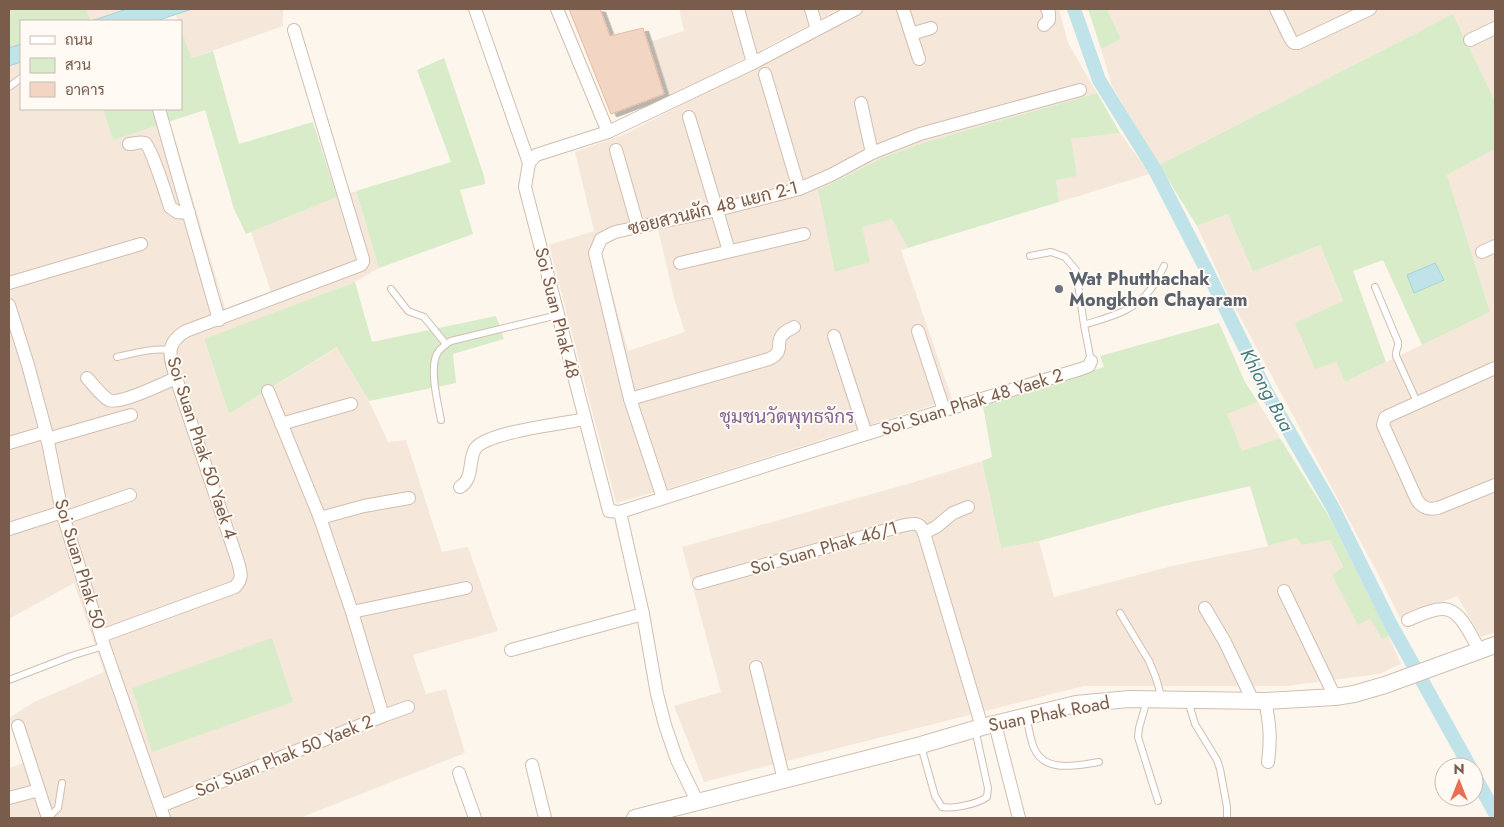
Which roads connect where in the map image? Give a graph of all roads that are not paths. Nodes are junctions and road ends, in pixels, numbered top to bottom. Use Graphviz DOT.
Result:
graph roads {
  1 [pos="475,9"];
  2 [pos="557,9"];
  3 [pos="738,9"];
  4 [pos="811,9"];
  5 [pos="856,9"];
  6 [pos="903,9"];
  7 [pos="1048,9"];
  8 [pos="1276,9"];
  9 [pos="1370,9"];
  10 [pos="1044,25"];
  11 [pos="817,28"];
  12 [pos="931,28"];
  13 [pos="1495,28"];
  14 [pos="294,30"];
  15 [pos="911,34"];
  16 [pos="1470,40"];
  17 [pos="919,59"];
  18 [pos="753,62"];
  19 [pos="765,74"];
  20 [pos="20,79"];
  21 [pos="9,86"];
  22 [pos="1080,90"];
  23 [pos="861,103"];
  24 [pos="159,110"];
  25 [pos="689,117"];
  26 [pos="608,132"];
  27 [pos="129,144"];
  28 [pos="616,150"];
  29 [pos="872,153"];
  30 [pos="529,163"];
  31 [pos="798,189"];
  32 [pos="717,210"];
  33 [pos="189,213"];
  34 [pos="638,227"];
  35 [pos="804,234"];
  36 [pos="141,244"];
  37 [pos="1495,246"];
  38 [pos="729,251"];
  39 [pos="1482,252"];
  40 [pos="1030,256"];
  41 [pos="680,263"];
  42 [pos="1164,266"];
  43 [pos="9,283"];
  44 [pos="1375,287"];
  45 [pos="391,289"];
  46 [pos="9,305"];
  47 [pos="558,315"];
  48 [pos="219,320"];
  49 [pos="1084,325"];
  50 [pos="794,327"];
  51 [pos="918,331"];
  52 [pos="834,336"];
  53 [pos="446,344"];
  54 [pos="170,350"];
  55 [pos="117,357"];
  56 [pos="1091,360"];
  57 [pos="1495,368"];
  58 [pos="87,378"];
  59 [pos="176,378"];
  60 [pos="268,391"];
  61 [pos="630,399"];
  62 [pos="1417,402"];
  63 [pos="351,404"];
  64 [pos="944,410"];
  65 [pos="131,415"];
  66 [pos="584,419"];
  67 [pos="441,420"];
  68 [pos="282,424"];
  69 [pos="866,434"];
  70 [pos="47,435"];
  71 [pos="9,443"];
  72 [pos="1495,485"];
  73 [pos="460,487"];
  74 [pos="130,494"];
  75 [pos="409,498"];
  76 [pos="663,498"];
  77 [pos="968,507"];
  78 [pos="620,512"];
  79 [pos="63,515"];
  80 [pos="320,518"];
  81 [pos="9,529"];
  82 [pos="924,533"];
  83 [pos="699,583"];
  84 [pos="466,588"];
  85 [pos="1284,591"];
  86 [pos="1205,608"];
  87 [pos="352,612"];
  88 [pos="1120,613"];
  89 [pos="644,614"];
  90 [pos="1408,620"];
  91 [pos="103,641"];
  92 [pos="1495,645"];
  93 [pos="510,650"];
  94 [pos="1480,651"];
  95 [pos="756,667"];
  96 [pos="9,680"];
  97 [pos="1335,697"];
  98 [pos="1155,700"];
  99 [pos="1188,701"];
  100 [pos="1259,701"];
  101 [pos="408,707"];
  102 [pos="383,716"];
  103 [pos="1026,716"];
  104 [pos="18,726"];
  105 [pos="984,726"];
  106 [pos="921,744"];
  107 [pos="1099,762"];
  108 [pos="1268,762"];
  109 [pos="532,765"];
  110 [pos="459,773"];
  111 [pos="784,780"];
  112 [pos="62,782"];
  113 [pos="38,790"];
  114 [pos="9,798"];
  115 [pos="1158,801"];
  116 [pos="698,803"];
  117 [pos="163,812"];
  118 [pos="642,817"];
  119 [pos="48,818"];
  120 [pos="475,818"];
  121 [pos="545,818"];
  122 [pos="1019,818"];
  123 [pos="1227,818"];
  1 -- 30 [label="street"];
  2 -- 26 [label="street"];
  3 -- 18 [label="street"];
  4 -- 11 [label="street"];
  5 -- 11 [label="street"];
  6 -- 15 [label="street"];
  7 -- 10 [label="street"];
  8 -- 9 [label="street"];
  11 -- 18 [label="street"];
  12 -- 15 [label="street"];
  13 -- 16 [label="street"];
  14 -- 48 [label="street, Soi Suan Phak 50 Yaek 4"];
  15 -- 17 [label="street"];
  18 -- 26 [label="street"];
  19 -- 31 [label="street"];
  20 -- 21 [label="lane"];
  22 -- 29 [label="street, ซอยสวนผัก 48 แยก 2-1"];
  23 -- 29 [label="street"];
  24 -- 33 [label="street"];
  25 -- 32 [label="street"];
  26 -- 30 [label="street"];
  27 -- 33 [label="street"];
  28 -- 34 [label="street"];
  29 -- 31 [label="street, ซอยสวนผัก 48 แยก 2-1"];
  30 -- 47 [label="street, Soi Suan Phak 48"];
  31 -- 32 [label="street, ซอยสวนผัก 48 แยก 2-1"];
  32 -- 34 [label="street, ซอยสวนผัก 48 แยก 2-1"];
  32 -- 38 [label="street"];
  33 -- 48 [label="street"];
  34 -- 61 [label="street, ซอยสวนผัก 48 แยก 2-1"];
  35 -- 38 [label="street"];
  36 -- 43 [label="street"];
  37 -- 39 [label="street"];
  38 -- 41 [label="street"];
  40 -- 49 [label="lane"];
  42 -- 49 [label="lane"];
  44 -- 62 [label="lane"];
  45 -- 53 [label="lane"];
  46 -- 70 [label="street, Soi Suan Phak 50"];
  47 -- 53 [label="lane"];
  47 -- 66 [label="street, Soi Suan Phak 48"];
  48 -- 54 [label="street, Soi Suan Phak 50 Yaek 4"];
  49 -- 56 [label="lane"];
  50 -- 61 [label="street"];
  51 -- 64 [label="street"];
  52 -- 69 [label="street"];
  53 -- 67 [label="lane"];
  54 -- 55 [label="lane"];
  54 -- 59 [label="street, Soi Suan Phak 50 Yaek 4"];
  56 -- 64 [label="street, Soi Suan Phak 48 Yaek 2"];
  57 -- 62 [label="street"];
  58 -- 59 [label="street"];
  59 -- 91 [label="street, Soi Suan Phak 50 Yaek 4"];
  60 -- 68 [label="street"];
  61 -- 76 [label="street, ซอยสวนผัก 48 แยก 2-1"];
  62 -- 72 [label="street"];
  63 -- 68 [label="street"];
  64 -- 69 [label="street, Soi Suan Phak 48 Yaek 2"];
  65 -- 70 [label="street"];
  66 -- 73 [label="street"];
  66 -- 78 [label="street, Soi Suan Phak 48"];
  68 -- 80 [label="street"];
  69 -- 76 [label="street, Soi Suan Phak 48 Yaek 2"];
  70 -- 71 [label="street"];
  70 -- 79 [label="street, Soi Suan Phak 50"];
  74 -- 79 [label="street"];
  75 -- 80 [label="street"];
  76 -- 78 [label="street, Soi Suan Phak 48 Yaek 2"];
  77 -- 82 [label="street"];
  78 -- 89 [label="street"];
  79 -- 81 [label="street"];
  79 -- 91 [label="street, Soi Suan Phak 50"];
  80 -- 87 [label="street"];
  82 -- 83 [label="street, Soi Suan Phak 46/1"];
  82 -- 105 [label="street, Soi Suan Phak 46/1"];
  84 -- 87 [label="street"];
  85 -- 97 [label="street"];
  86 -- 100 [label="street"];
  87 -- 102 [label="street"];
  88 -- 98 [label="lane"];
  89 -- 93 [label="street"];
  89 -- 116 [label="street"];
  90 -- 94 [label="street"];
  91 -- 96 [label="lane"];
  91 -- 117 [label="street, Soi Suan Phak 50"];
  92 -- 94 [label="street, Suan Phak Road"];
  94 -- 97 [label="street, Suan Phak Road"];
  95 -- 111 [label="street"];
  97 -- 100 [label="street, Suan Phak Road"];
  98 -- 99 [label="street, Suan Phak Road"];
  98 -- 103 [label="street, Suan Phak Road"];
  98 -- 115 [label="lane"];
  99 -- 100 [label="street, Suan Phak Road"];
  99 -- 123 [label="lane"];
  100 -- 108 [label="street"];
  101 -- 102 [label="street, Soi Suan Phak 50 Yaek 2"];
  102 -- 117 [label="street, Soi Suan Phak 50 Yaek 2"];
  103 -- 105 [label="street, Suan Phak Road"];
  103 -- 107 [label="lane"];
  104 -- 113 [label="street"];
  105 -- 106 [label="street, Suan Phak Road"];
  105 -- 106 [label="lane"];
  105 -- 122 [label="street, Soi Suan Phak 46/1"];
  106 -- 111 [label="street, Suan Phak Road"];
  109 -- 121 [label="street"];
  110 -- 120 [label="street"];
  111 -- 116 [label="street, Suan Phak Road"];
  112 -- 119 [label="lane"];
  113 -- 114 [label="street"];
  113 -- 119 [label="street"];
  116 -- 118 [label="street, Suan Phak Road"];
}
